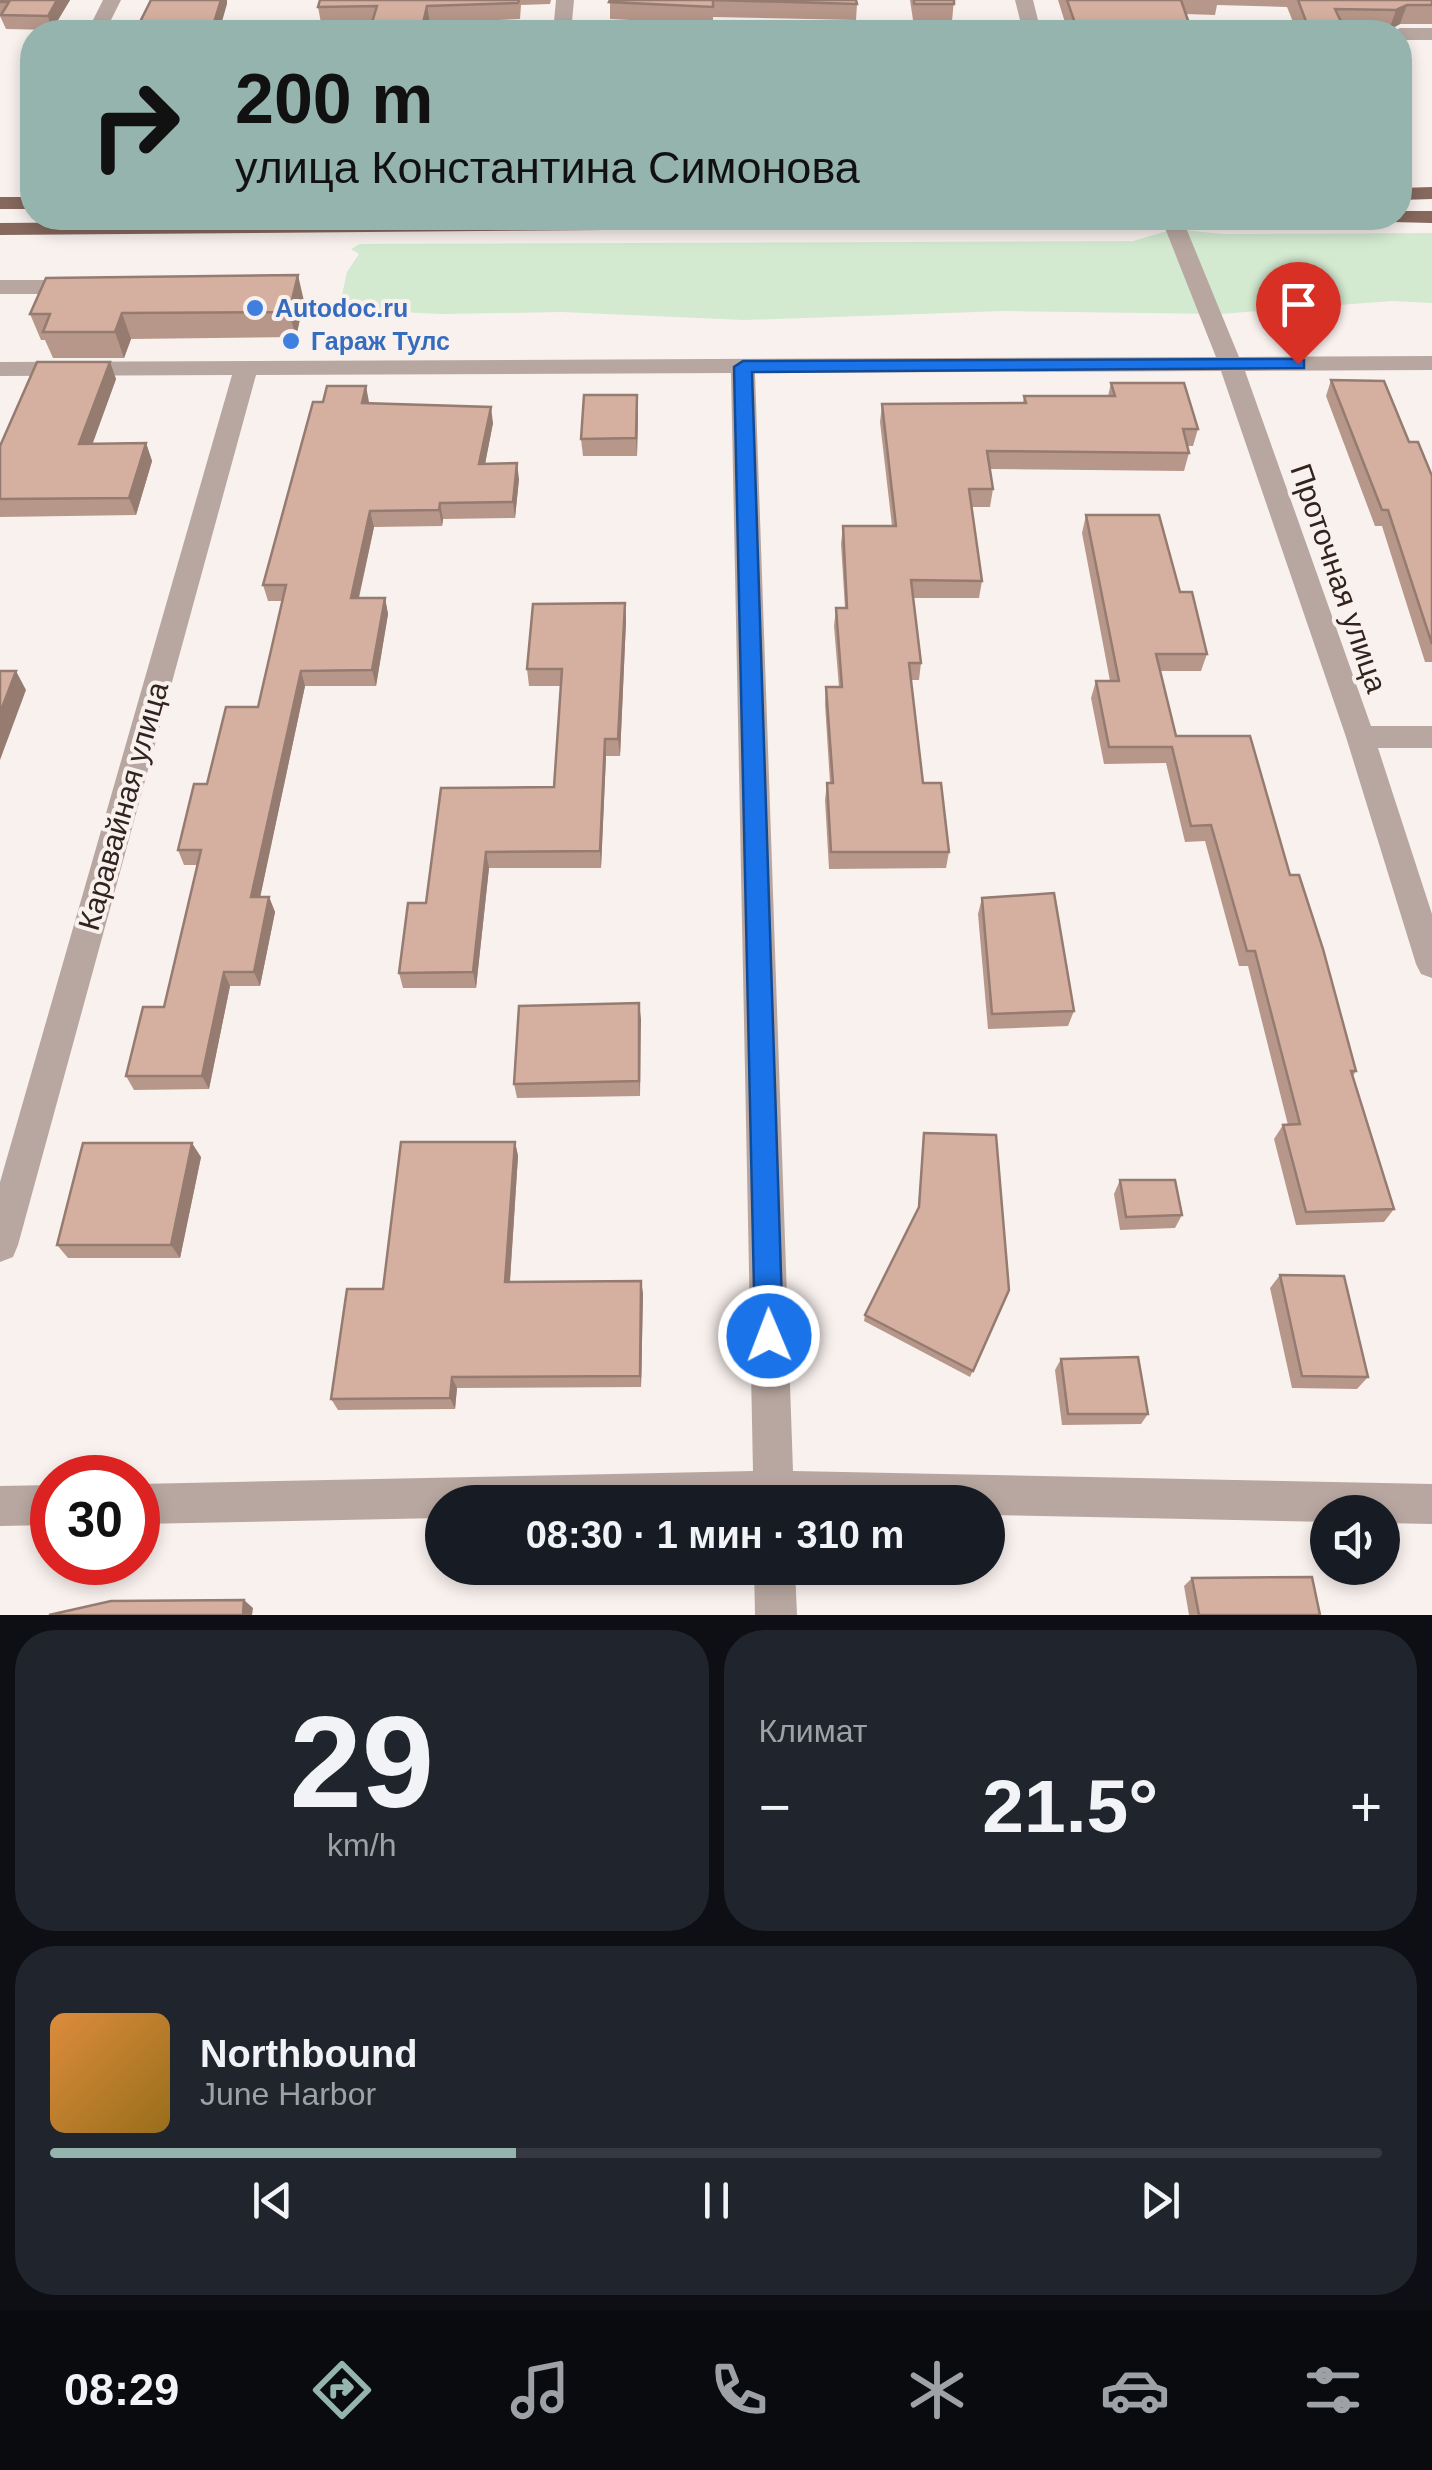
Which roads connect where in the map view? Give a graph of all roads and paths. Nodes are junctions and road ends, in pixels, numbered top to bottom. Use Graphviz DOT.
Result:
graph roads {
  1 [pos="1176,230"];
  2 [pos="113,286"];
  3 [pos="0,287"];
  4 [pos="1432,363"];
  5 [pos="1230,364"];
  6 [pos="246,366"];
  7 [pos="743,367"];
  8 [pos="0,369"];
  9 [pos="1360,737"];
  10 [pos="1432,737"];
  11 [pos="1432,964"];
  12 [pos="0,1245"];
  13 [pos="773,1485"];
  14 [pos="1005,1499"];
  15 [pos="425,1501"];
  16 [pos="160,1504"];
  17 [pos="1432,1504"];
  18 [pos="0,1506"];
  19 [pos="30,1506"];
  20 [pos="775,1585"];
  21 [pos="776,1615"];
  1 -- 5 [label="street, Проточная улица"];
  2 -- 3 [label="street"];
  4 -- 5 [label="street"];
  5 -- 7 [label="street"];
  5 -- 9 [label="street, Проточная улица"];
  6 -- 7 [label="street"];
  6 -- 8 [label="street"];
  6 -- 12 [label="street, Каравайная улица"];
  7 -- 13 [label="street"];
  9 -- 10 [label="street"];
  9 -- 11 [label="street, Проточная улица"];
  14 -- 17 [label="street"];
  15 -- 16 [label="street"];
  18 -- 19 [label="street"];
  20 -- 21 [label="street"];
}
